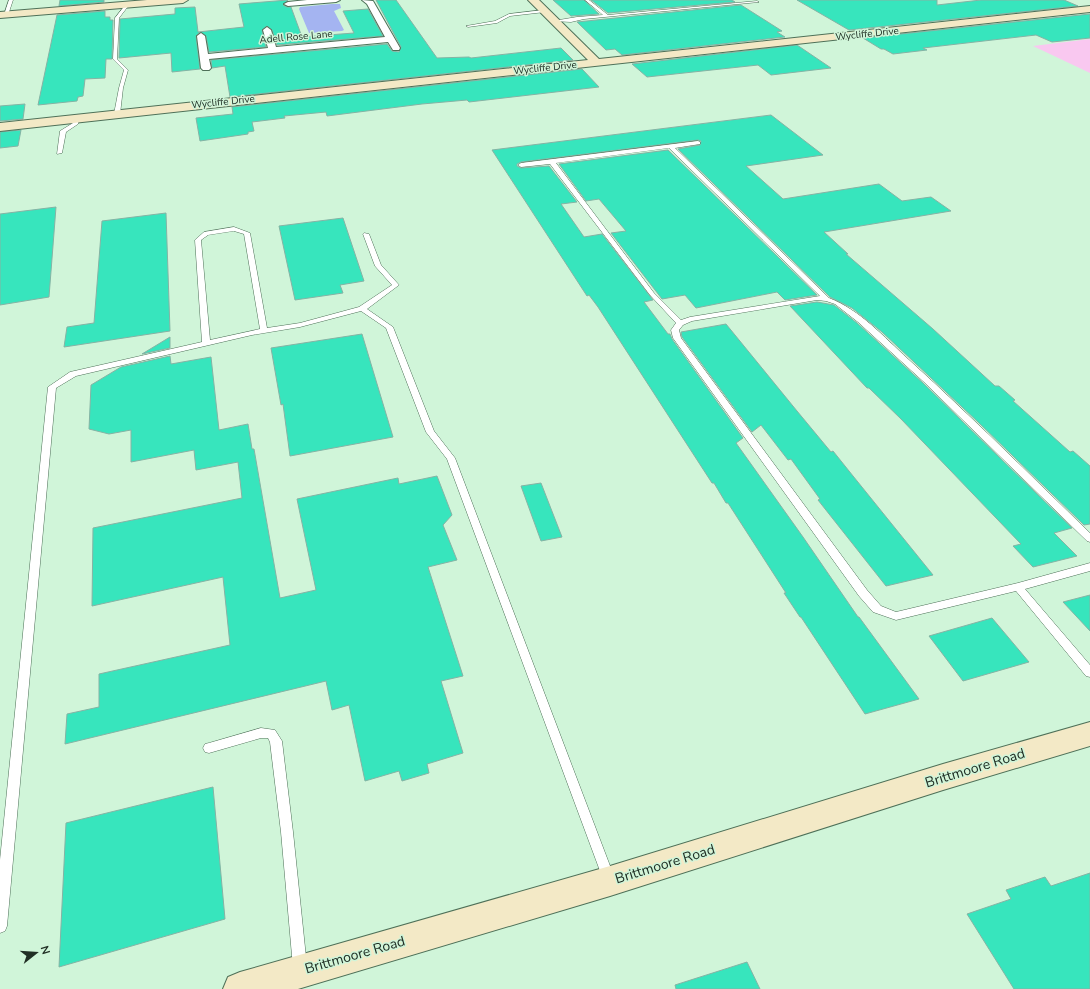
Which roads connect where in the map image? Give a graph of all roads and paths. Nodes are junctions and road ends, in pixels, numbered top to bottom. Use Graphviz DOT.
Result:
graph roads {
  1 [pos="11,0"];
  2 [pos="183,0"];
  3 [pos="336,0"];
  4 [pos="366,0"];
  5 [pos="533,0"];
  6 [pos="587,0"];
  7 [pos="702,0"];
  8 [pos="322,1"];
  9 [pos="757,2"];
  10 [pos="288,4"];
  11 [pos="127,5"];
  12 [pos="712,6"];
  13 [pos="1090,9"];
  14 [pos="544,11"];
  15 [pos="3,15"];
  16 [pos="607,16"];
  17 [pos="554,21"];
  18 [pos="468,26"];
  19 [pos="267,30"];
  20 [pos="201,36"];
  21 [pos="390,39"];
  22 [pos="396,49"];
  23 [pos="273,51"];
  24 [pos="205,57"];
  25 [pos="596,62"];
  26 [pos="206,68"];
  27 [pos="117,114"];
  28 [pos="76,118"];
  29 [pos="0,126"];
  30 [pos="698,143"];
  31 [pos="671,147"];
  32 [pos="59,153"];
  33 [pos="552,162"];
  34 [pos="521,165"];
  35 [pos="366,234"];
  36 [pos="827,299"];
  37 [pos="362,309"];
  38 [pos="680,323"];
  39 [pos="264,331"];
  40 [pos="206,343"];
  41 [pos="1090,539"];
  42 [pos="1090,567"];
  43 [pos="1018,587"];
  44 [pos="1090,673"];
  45 [pos="1090,734"];
  46 [pos="209,748"];
  47 [pos="610,881"];
  48 [pos="0,926"];
  49 [pos="301,980"];
  50 [pos="240,989"];
  1 -- 15 [label="lane"];
  2 -- 11 [label="street"];
  3 -- 8 [label="street"];
  4 -- 21 [label="street"];
  5 -- 14 [label="street"];
  6 -- 16 [label="lane"];
  7 -- 12 [label="lane"];
  8 -- 10 [label="street"];
  9 -- 12 [label="lane"];
  11 -- 15 [label="street"];
  11 -- 27 [label="lane"];
  12 -- 16 [label="lane"];
  13 -- 25 [label="street, Wycliffe Drive"];
  14 -- 17 [label="street"];
  14 -- 18 [label="lane"];
  16 -- 17 [label="lane"];
  17 -- 25 [label="street"];
  19 -- 23 [label="street"];
  20 -- 24 [label="street"];
  21 -- 22 [label="street"];
  21 -- 23 [label="street, Adell Rose Lane"];
  23 -- 24 [label="street, Adell Rose Lane"];
  24 -- 26 [label="street"];
  25 -- 27 [label="street, Wycliffe Drive"];
  27 -- 28 [label="street, Wycliffe Drive"];
  28 -- 29 [label="street, Wycliffe Drive"];
  28 -- 32 [label="lane"];
  30 -- 31 [label="lane"];
  31 -- 33 [label="lane"];
  31 -- 36 [label="lane"];
  33 -- 34 [label="lane"];
  33 -- 38 [label="lane"];
  35 -- 37 [label="lane"];
  36 -- 38 [label="lane"];
  36 -- 41 [label="lane"];
  37 -- 39 [label="lane"];
  37 -- 47 [label="lane"];
  38 -- 43 [label="lane"];
  39 -- 40 [label="lane"];
  39 -- 40 [label="lane"];
  40 -- 48 [label="lane"];
  42 -- 43 [label="lane"];
  43 -- 44 [label="lane"];
  45 -- 47 [label="street, Brittmoore Road"];
  46 -- 49 [label="lane"];
  47 -- 49 [label="street, Brittmoore Road"];
  49 -- 50 [label="street, Brittmoore Road"];
}
